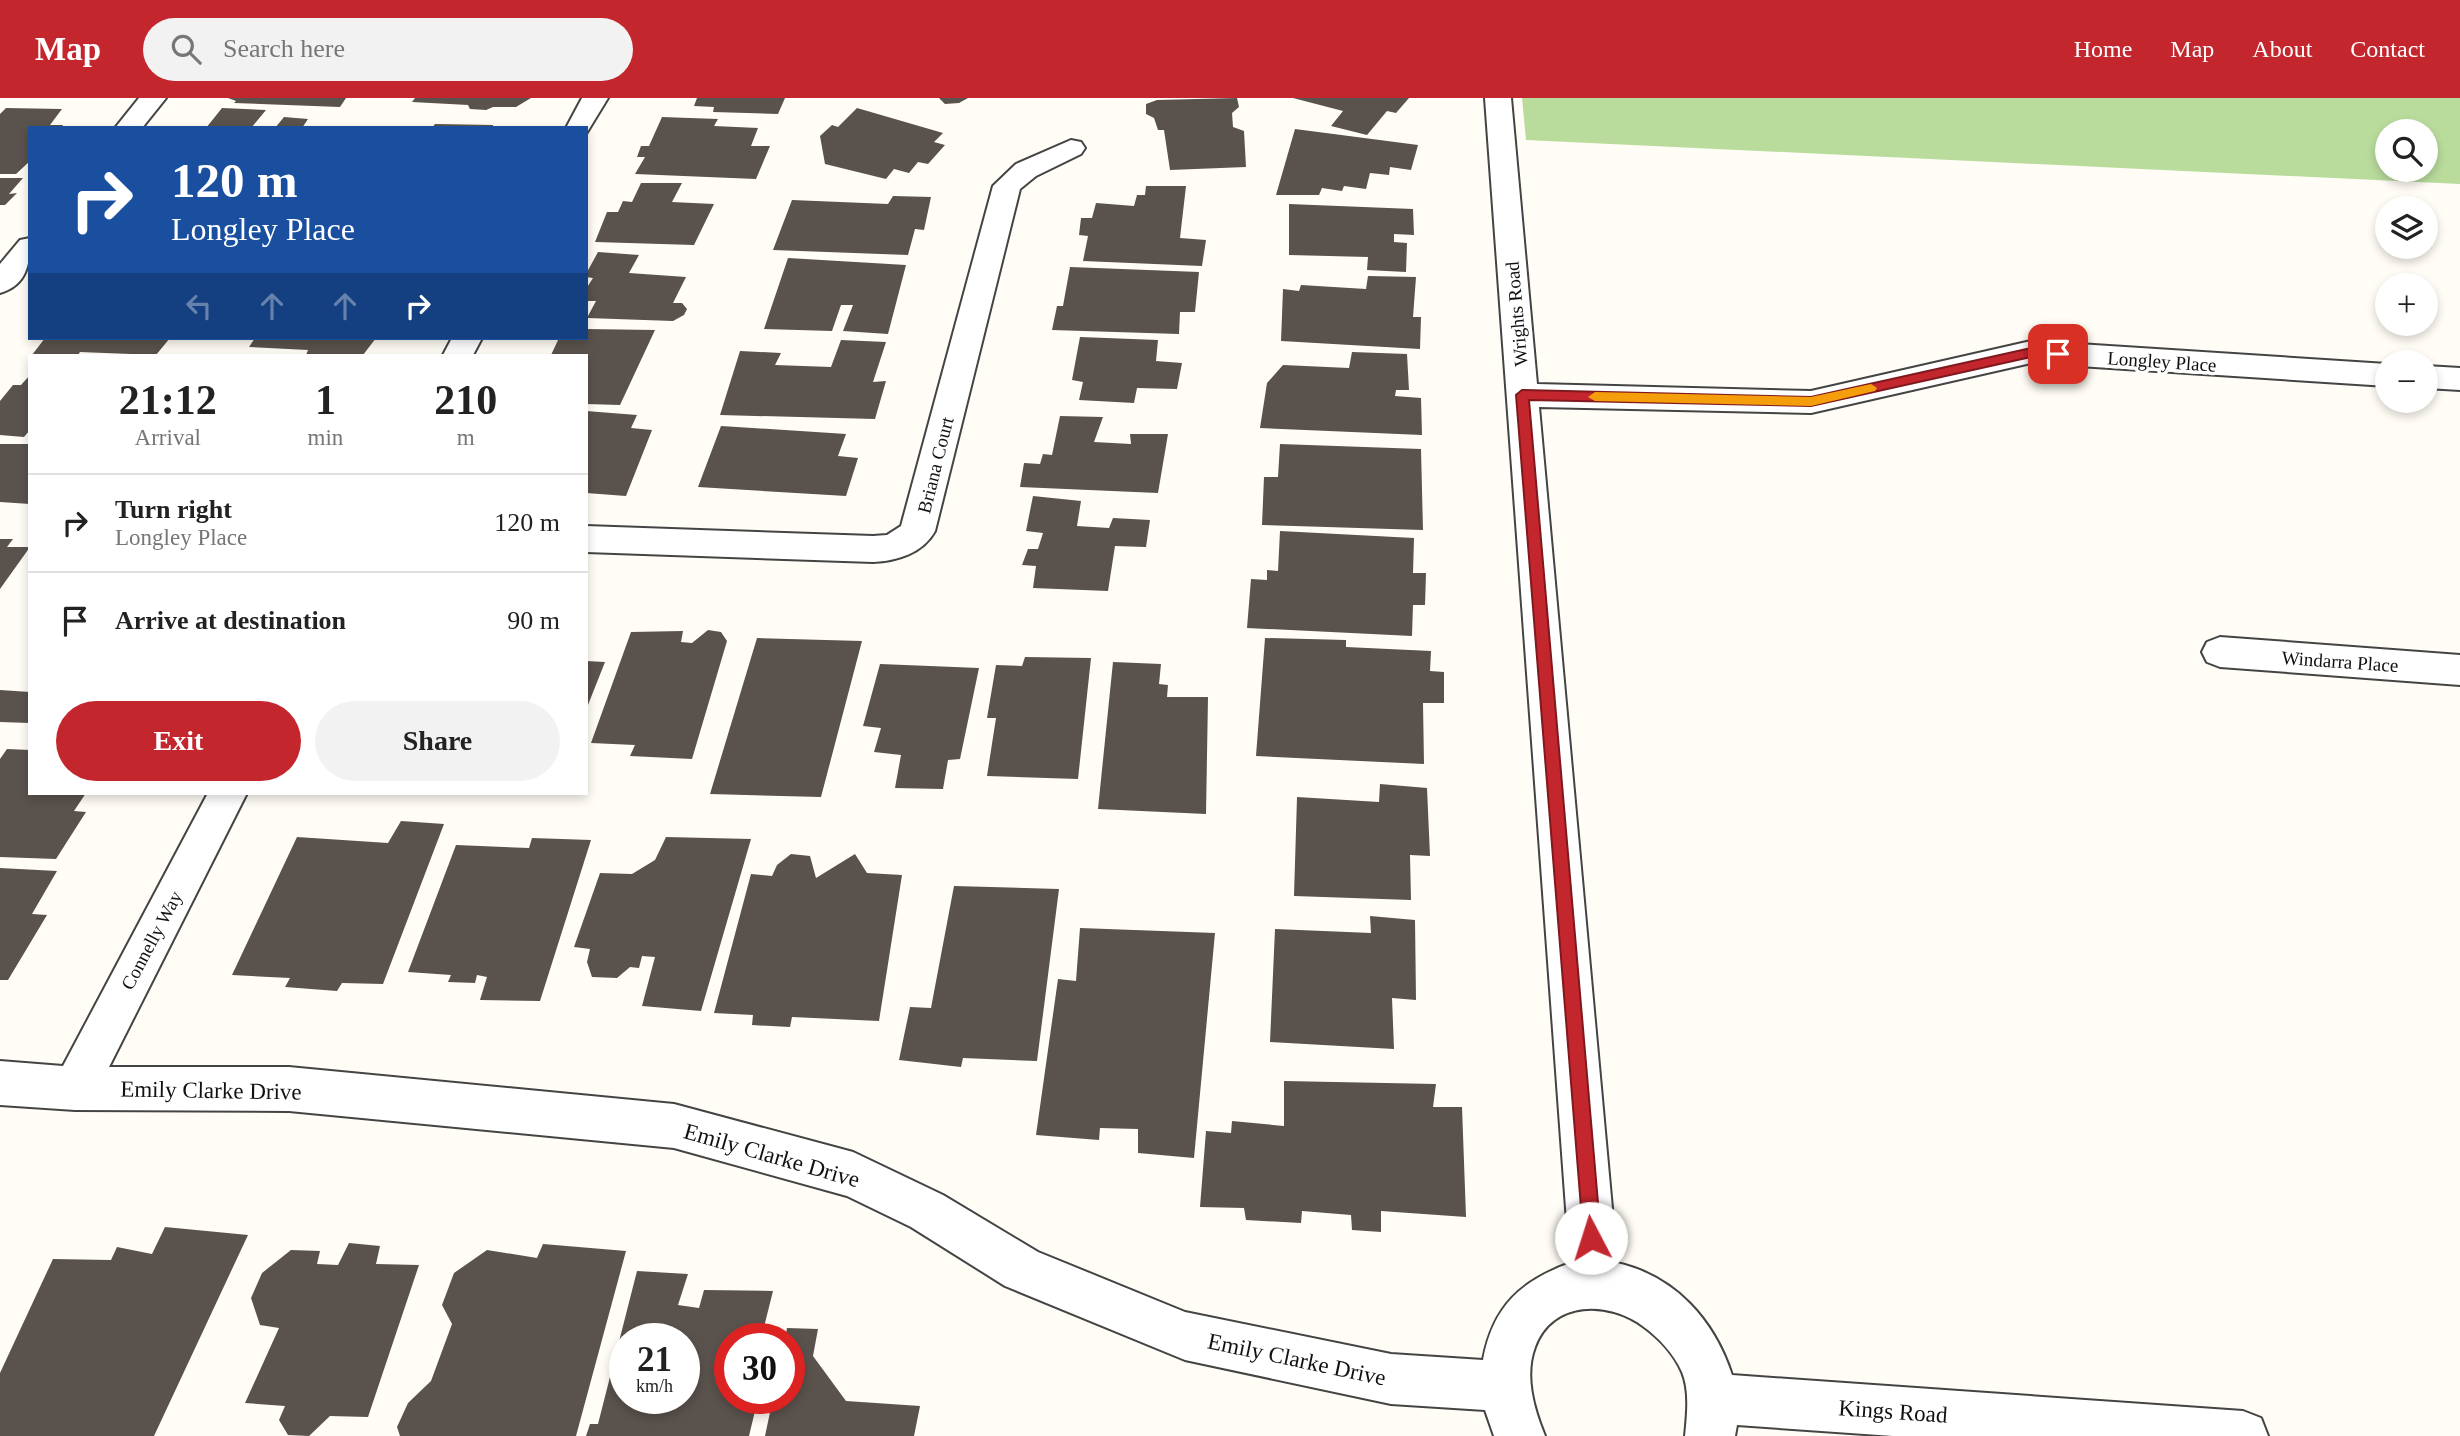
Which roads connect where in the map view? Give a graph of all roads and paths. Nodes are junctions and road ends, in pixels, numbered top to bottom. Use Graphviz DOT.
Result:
graph roads {
  1 [pos="153,98"];
  2 [pos="594,98"];
  3 [pos="1498,98"];
  4 [pos="130,126"];
  5 [pos="580,126"];
  6 [pos="1072,148"];
  7 [pos="28,249"];
  8 [pos="0,283"];
  9 [pos="2375,374"];
  10 [pos="2438,378"];
  11 [pos="2460,379"];
  12 [pos="1522,395"];
  13 [pos="588,539"];
  14 [pos="2220,652"];
  15 [pos="2460,670"];
  16 [pos="227,795"];
  17 [pos="0,1083"];
  18 [pos="75,1088"];
  19 [pos="1595,1283"];
  20 [pos="1506,1386"];
  21 [pos="1711,1417"];
  22 [pos="1520,1436"];
  23 [pos="2243,1436"];
  1 -- 4 [label="street"];
  2 -- 5 [label="street"];
  3 -- 12 [label="street, Wrights Road"];
  6 -- 13 [label="street, Briana Court"];
  7 -- 8 [label="street"];
  9 -- 12 [label="street, Longley Place"];
  10 -- 11 [label="street"];
  12 -- 19 [label="street, Wrights Road"];
  14 -- 15 [label="street, Windarra Place"];
  16 -- 18 [label="street, Connelly Way"];
  17 -- 18 [label="street, Emily Clarke Drive"];
  18 -- 20 [label="street, Emily Clarke Drive"];
  19 -- 20 [label="street"];
  19 -- 21 [label="street"];
  20 -- 22 [label="street"];
  21 -- 23 [label="street, Kings Road"];
}
